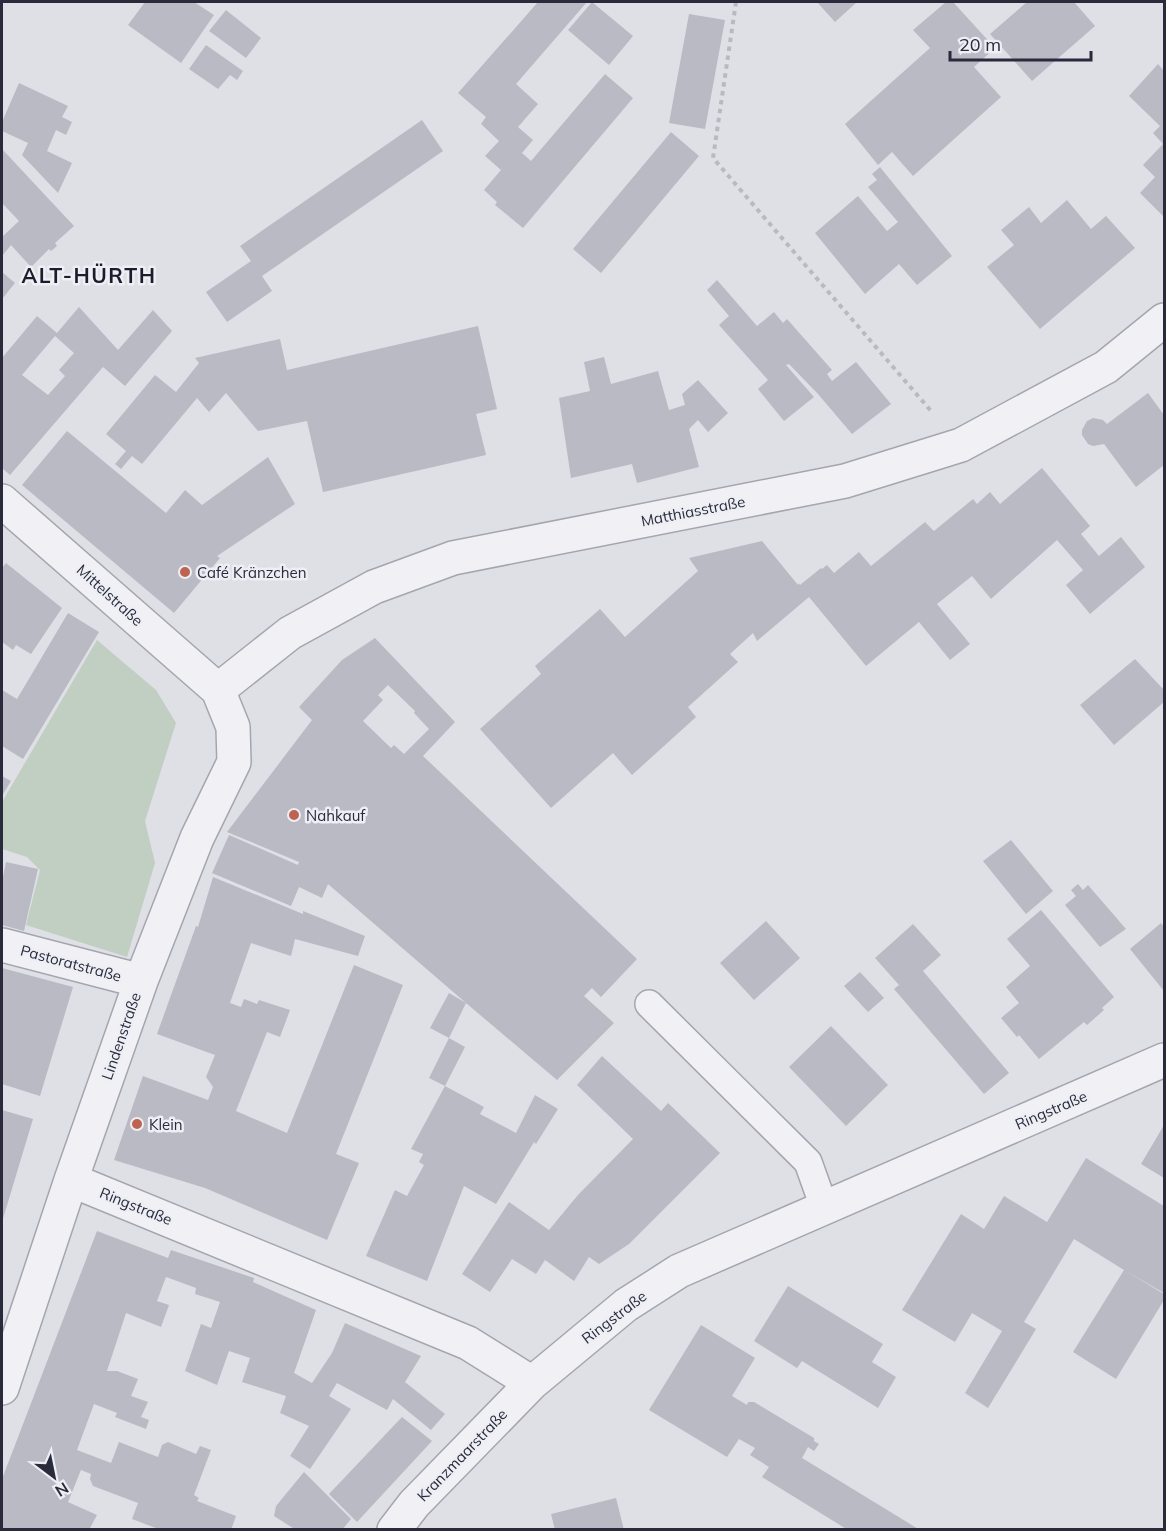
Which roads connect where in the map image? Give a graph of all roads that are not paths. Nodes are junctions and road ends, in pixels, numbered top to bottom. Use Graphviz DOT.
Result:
graph roads {
  1 [pos="1164,320"];
  2 [pos="2,501"];
  3 [pos="218,690"];
  4 [pos="2,945"];
  5 [pos="141,981"];
  6 [pos="649,1004"];
  7 [pos="1164,1060"];
  8 [pos="71,1180"];
  9 [pos="824,1207"];
  10 [pos="532,1383"];
  11 [pos="2,1388"];
  12 [pos="394,1530"];
  1 -- 3 [label="street, Matthiasstraße"];
  2 -- 3 [label="street, Mittelstraße"];
  3 -- 5 [label="street, Lindenstraße"];
  4 -- 5 [label="street, Pastoratstraße"];
  5 -- 8 [label="street, Lindenstraße"];
  6 -- 9 [label="lane"];
  7 -- 9 [label="street, Ringstraße"];
  8 -- 10 [label="street, Ringstraße"];
  8 -- 11 [label="street, Lindenstraße"];
  9 -- 10 [label="street, Ringstraße"];
  10 -- 12 [label="street, Kranzmaarstraße"];
}
